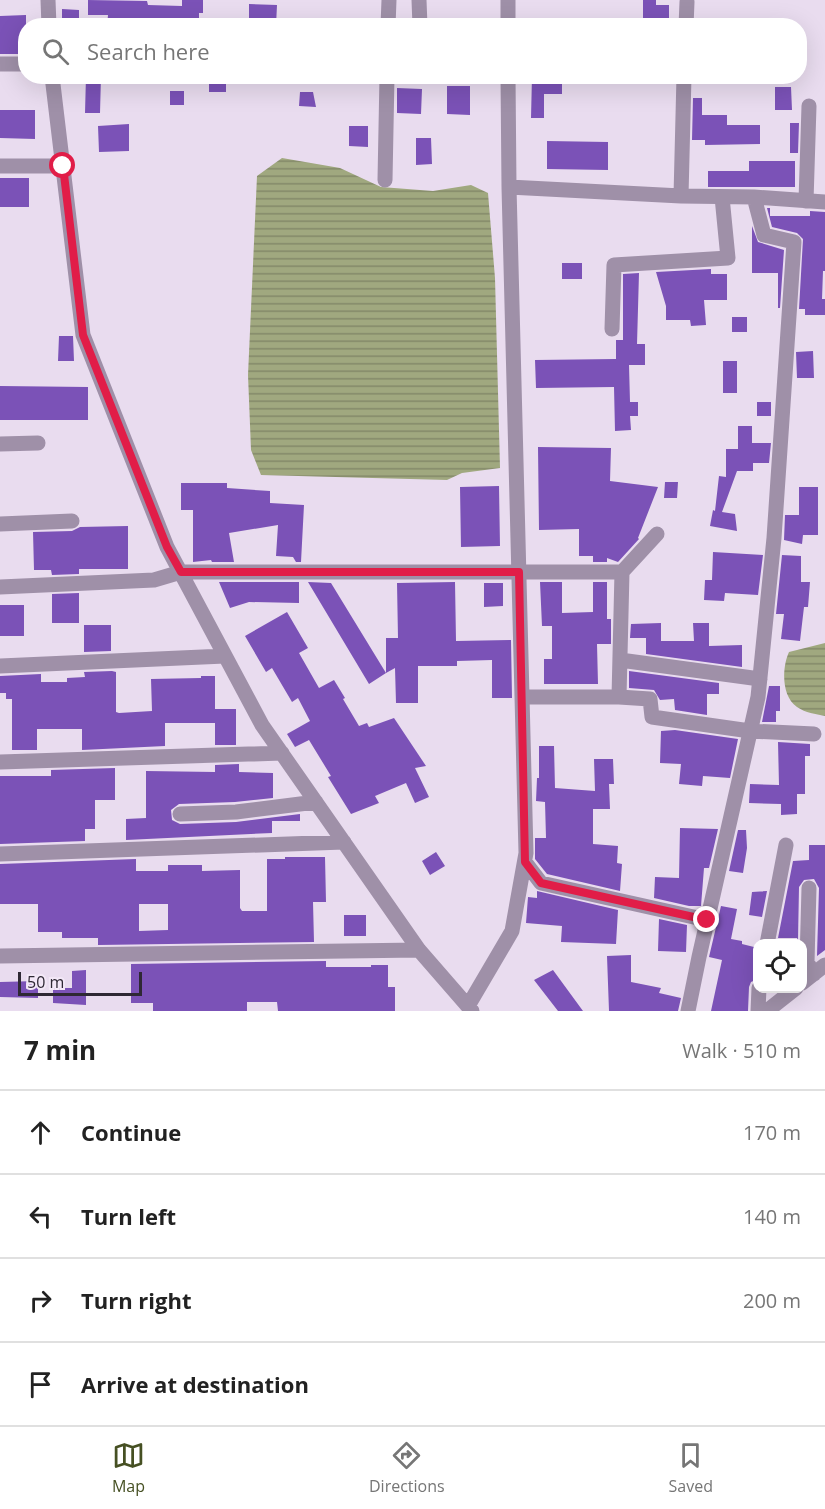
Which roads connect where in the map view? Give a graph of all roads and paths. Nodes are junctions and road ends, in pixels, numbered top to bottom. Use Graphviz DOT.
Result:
graph roads {
  1 [pos="48,0"];
  2 [pos="389,0"];
  3 [pos="419,0"];
  4 [pos="508,0"];
  5 [pos="687,2"];
  6 [pos="49,18"];
  7 [pos="388,18"];
  8 [pos="420,18"];
  9 [pos="508,18"];
  10 [pos="686,18"];
  11 [pos="0,64"];
  12 [pos="18,64"];
  13 [pos="53,84"];
  14 [pos="387,84"];
  15 [pos="508,84"];
  16 [pos="684,84"];
  17 [pos="809,106"];
  18 [pos="0,166"];
  19 [pos="63,166"];
  20 [pos="385,180"];
  21 [pos="509,186"];
  22 [pos="681,196"];
  23 [pos="722,197"];
  24 [pos="754,197"];
  25 [pos="806,201"];
  26 [pos="825,202"];
  27 [pos="612,329"];
  28 [pos="38,443"];
  29 [pos="0,444"];
  30 [pos="72,521"];
  31 [pos="0,524"];
  32 [pos="657,534"];
  33 [pos="181,572"];
  34 [pos="519,572"];
  35 [pos="622,572"];
  36 [pos="0,587"];
  37 [pos="225,656"];
  38 [pos="620,660"];
  39 [pos="0,666"];
  40 [pos="759,679"];
  41 [pos="522,697"];
  42 [pos="619,697"];
  43 [pos="750,731"];
  44 [pos="814,734"];
  45 [pos="282,753"];
  46 [pos="0,762"];
  47 [pos="316,802"];
  48 [pos="180,814"];
  49 [pos="344,842"];
  50 [pos="786,845"];
  51 [pos="0,854"];
  52 [pos="525,862"];
  53 [pos="808,888"];
  54 [pos="707,920"];
  55 [pos="768,939"];
  56 [pos="419,951"];
  57 [pos="0,956"];
  58 [pos="814,974"];
  59 [pos="759,993"];
  60 [pos="790,993"];
  61 [pos="470,1009"];
  62 [pos="688,1011"];
  63 [pos="758,1011"];
  64 [pos="767,1011"];
  1 -- 6 [label="street"];
  2 -- 7 [label="street"];
  3 -- 8 [label="street"];
  4 -- 9 [label="street"];
  5 -- 10 [label="street"];
  11 -- 12 [label="street"];
  13 -- 19 [label="street"];
  14 -- 20 [label="street"];
  15 -- 21 [label="street"];
  16 -- 22 [label="street"];
  17 -- 25 [label="street"];
  18 -- 19 [label="street"];
  19 -- 33 [label="street"];
  21 -- 22 [label="street"];
  21 -- 34 [label="street"];
  22 -- 23 [label="street"];
  23 -- 24 [label="street"];
  23 -- 27 [label="street"];
  24 -- 25 [label="street"];
  24 -- 40 [label="street"];
  25 -- 26 [label="street"];
  28 -- 29 [label="street"];
  30 -- 31 [label="street"];
  32 -- 35 [label="street"];
  33 -- 34 [label="street"];
  33 -- 36 [label="street"];
  33 -- 37 [label="street"];
  34 -- 35 [label="street"];
  34 -- 41 [label="street"];
  35 -- 38 [label="street"];
  37 -- 39 [label="street"];
  37 -- 45 [label="street"];
  38 -- 40 [label="street"];
  38 -- 42 [label="street"];
  40 -- 43 [label="street"];
  41 -- 42 [label="street"];
  41 -- 52 [label="street"];
  42 -- 43 [label="street"];
  43 -- 44 [label="street"];
  43 -- 54 [label="street"];
  45 -- 46 [label="street"];
  45 -- 47 [label="street"];
  47 -- 48 [label="street"];
  47 -- 49 [label="street"];
  49 -- 51 [label="street"];
  49 -- 56 [label="street"];
  50 -- 55 [label="street"];
  52 -- 54 [label="street"];
  52 -- 61 [label="street"];
  53 -- 58 [label="street"];
  54 -- 62 [label="street"];
  56 -- 57 [label="street"];
  56 -- 61 [label="street"];
  59 -- 63 [label="street"];
  60 -- 64 [label="street"];
}
